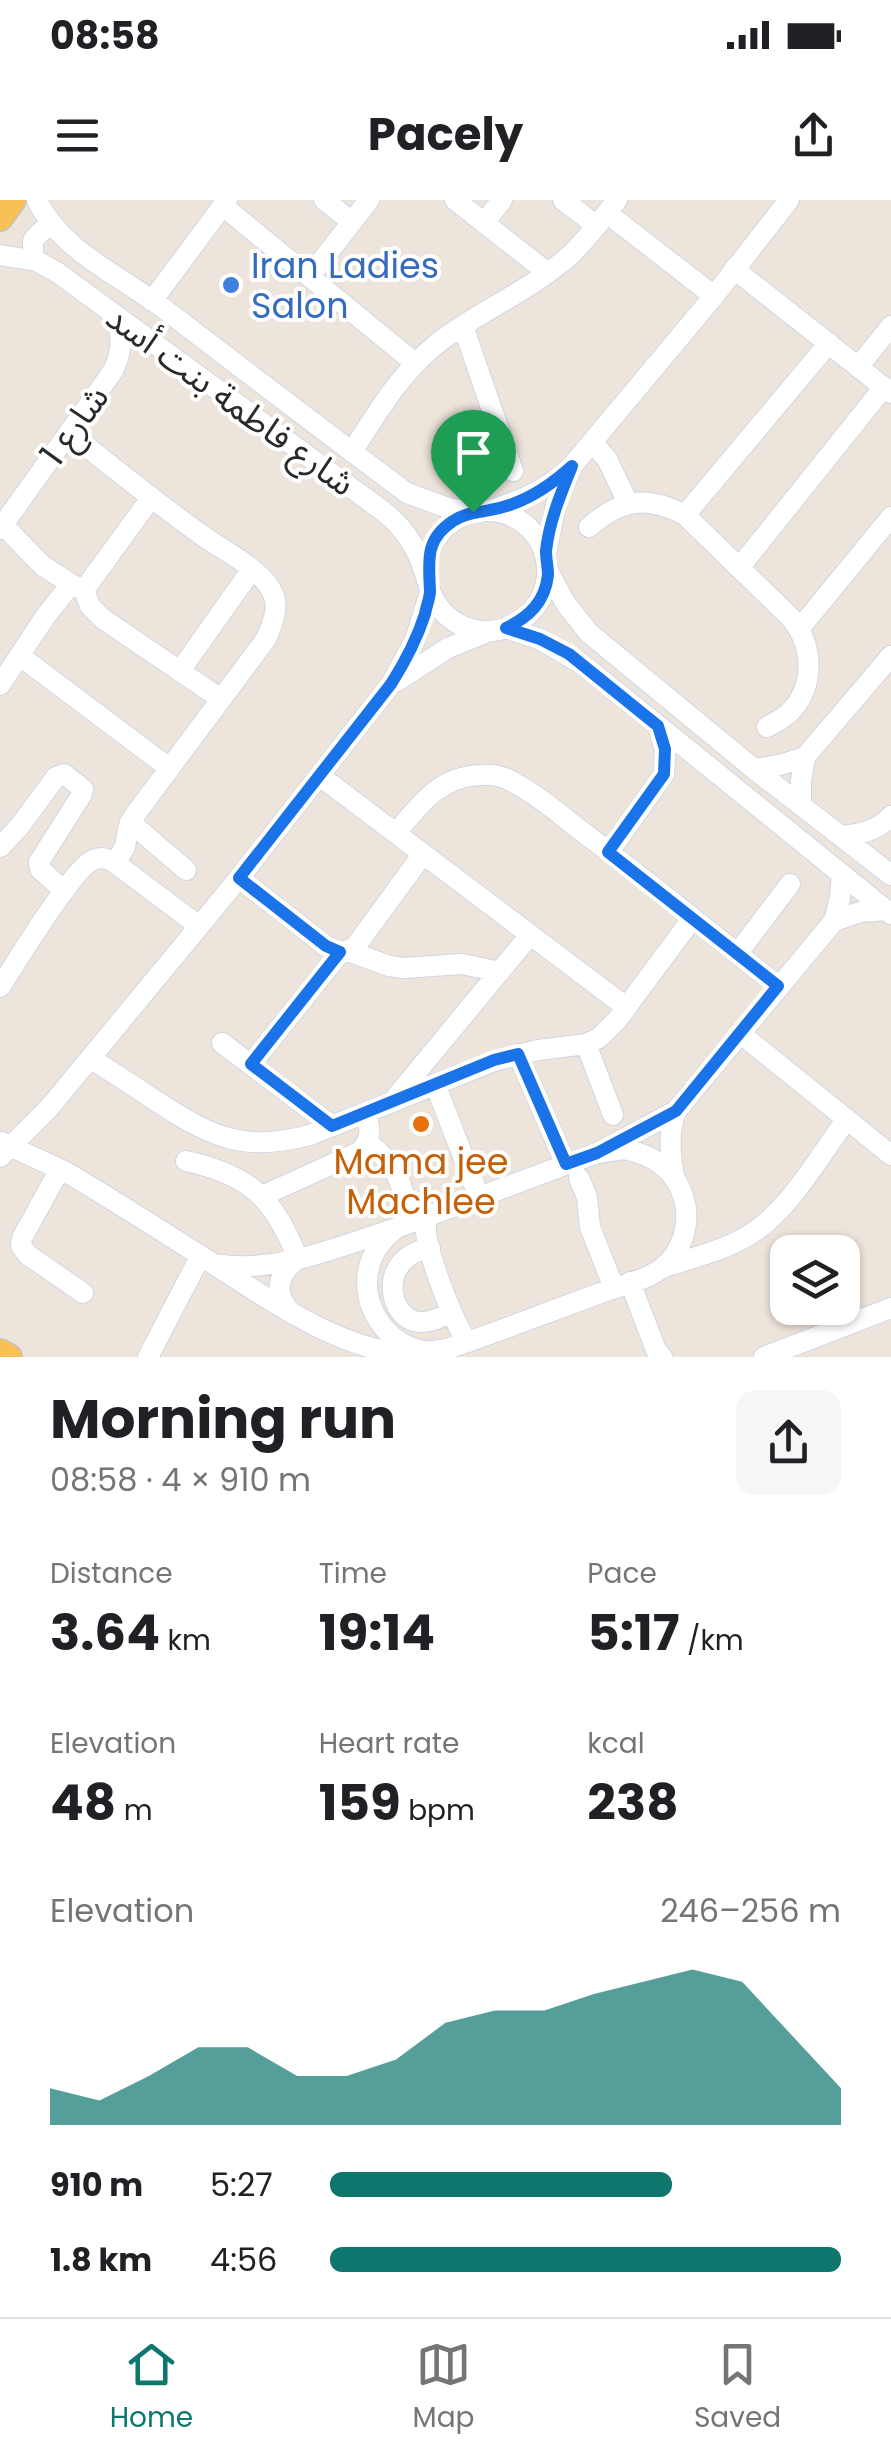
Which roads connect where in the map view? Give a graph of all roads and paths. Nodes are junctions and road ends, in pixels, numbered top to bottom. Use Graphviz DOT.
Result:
graph roads {
  1 [pos="13,200"];
  2 [pos="37,200"];
  3 [pos="324,200"];
  4 [pos="369,200"];
  5 [pos="455,200"];
  6 [pos="502,200"];
  7 [pos="563,200"];
  8 [pos="789,200"];
  9 [pos="225,203"];
  10 [pos="607,213"];
  11 [pos="0,218"];
  12 [pos="352,222"];
  13 [pos="484,222"];
  14 [pos="52,227"];
  15 [pos="0,254"];
  16 [pos="37,261"];
  17 [pos="734,270"];
  18 [pos="548,273"];
  19 [pos="310,276"];
  20 [pos="714,296"];
  21 [pos="152,300"];
  22 [pos="114,314"];
  23 [pos="464,326"];
  24 [pos="891,326"];
  25 [pos="829,343"];
  26 [pos="415,363"];
  27 [pos="858,366"];
  28 [pos="887,390"];
  29 [pos="69,432"];
  30 [pos="592,442"];
  31 [pos="352,452"];
  32 [pos="572,466"];
  33 [pos="512,471"];
  34 [pos="151,498"];
  35 [pos="628,503"];
  36 [pos="482,511"];
  37 [pos="686,514"];
  38 [pos="891,517"];
  39 [pos="2,527"];
  40 [pos="588,527"];
  41 [pos="547,562"];
  42 [pos="738,568"];
  43 [pos="252,570"];
  44 [pos="78,587"];
  45 [pos="429,588"];
  46 [pos="800,628"];
  47 [pos="499,630"];
  48 [pos="20,656"];
  49 [pos="891,656"];
  50 [pos="180,671"];
  51 [pos="391,684"];
  52 [pos="0,685"];
  53 [pos="221,699"];
  54 [pos="658,726"];
  55 [pos="767,727"];
  56 [pos="805,757"];
  57 [pos="709,766"];
  58 [pos="169,768"];
  59 [pos="754,769"];
  60 [pos="664,774"];
  61 [pos="320,776"];
  62 [pos="802,805"];
  63 [pos="888,820"];
  64 [pos="130,822"];
  65 [pos="396,832"];
  66 [pos="843,836"];
  67 [pos="0,847"];
  68 [pos="608,852"];
  69 [pos="423,854"];
  70 [pos="116,863"];
  71 [pos="186,870"];
  72 [pos="888,873"];
  73 [pos="842,874"];
  74 [pos="239,878"];
  75 [pos="790,884"];
  76 [pos="64,891"];
  77 [pos="889,912"];
  78 [pos="692,919"];
  79 [pos="834,920"];
  80 [pos="200,926"];
  81 [pos="530,935"];
  82 [pos="344,952"];
  83 [pos="737,954"];
  84 [pos="500,972"];
  85 [pos="0,986"];
  86 [pos="778,986"];
  87 [pos="626,1008"];
  88 [pos="740,1034"];
  89 [pos="222,1043"];
  90 [pos="586,1044"];
  91 [pos="518,1054"];
  92 [pos="90,1058"];
  93 [pos="251,1064"];
  94 [pos="435,1084"];
  95 [pos="392,1102"];
  96 [pos="676,1111"];
  97 [pos="364,1113"];
  98 [pos="613,1115"];
  99 [pos="847,1119"];
  100 [pos="332,1126"];
  101 [pos="368,1142"];
  102 [pos="4,1149"];
  103 [pos="597,1153"];
  104 [pos="891,1155"];
  105 [pos="186,1161"];
  106 [pos="60,1169"];
  107 [pos="572,1171"];
  108 [pos="674,1176"];
  109 [pos="262,1196"];
  110 [pos="479,1196"];
  111 [pos="412,1221"];
  112 [pos="430,1248"];
  113 [pos="298,1259"];
  114 [pos="207,1260"];
  115 [pos="664,1267"];
  116 [pos="622,1285"];
  117 [pos="83,1292"];
  118 [pos="891,1308"];
  119 [pos="452,1312"];
  120 [pos="295,1315"];
  121 [pos="468,1342"];
  122 [pos="0,1352"];
  123 [pos="428,1352"];
  124 [pos="658,1354"];
  125 [pos="9,1357"];
  126 [pos="148,1357"];
  127 [pos="764,1357"];
  1 -- 11 [label="main road"];
  2 -- 14 [label="street, شارع فاطمة بنت أسد"];
  3 -- 12 [label="street"];
  4 -- 12 [label="street"];
  5 -- 13 [label="street"];
  6 -- 13 [label="street"];
  7 -- 10 [label="street"];
  8 -- 17 [label="street"];
  9 -- 19 [label="street"];
  9 -- 21 [label="street"];
  10 -- 18 [label="street"];
  10 -- 20 [label="street"];
  12 -- 19 [label="street"];
  13 -- 18 [label="street"];
  14 -- 16 [label="street"];
  14 -- 21 [label="street, شارع فاطمة بنت أسد"];
  15 -- 16 [label="street, شارع فاطمة بنت أسد"];
  16 -- 22 [label="street, شارع فاطمة بنت أسد"];
  17 -- 20 [label="street"];
  17 -- 25 [label="street"];
  18 -- 23 [label="street"];
  19 -- 26 [label="street"];
  20 -- 30 [label="street"];
  21 -- 31 [label="street, شارع فاطمة بنت أسد"];
  22 -- 29 [label="street, شارع 1"];
  22 -- 45 [label="street, شارع فاطمة بنت أسد"];
  23 -- 26 [label="street"];
  23 -- 33 [label="street"];
  24 -- 27 [label="street"];
  25 -- 27 [label="street"];
  25 -- 37 [label="street"];
  26 -- 31 [label="street"];
  27 -- 28 [label="street"];
  28 -- 42 [label="street"];
  29 -- 34 [label="street"];
  29 -- 39 [label="street, شارع 1"];
  30 -- 32 [label="street"];
  30 -- 35 [label="street"];
  31 -- 36 [label="street, شارع فاطمة بنت أسد"];
  32 -- 36 [label="street"];
  32 -- 41 [label="street"];
  34 -- 43 [label="street"];
  34 -- 44 [label="street"];
  35 -- 37 [label="street"];
  35 -- 40 [label="street"];
  36 -- 41 [label="street"];
  36 -- 45 [label="street"];
  37 -- 42 [label="street"];
  38 -- 46 [label="street"];
  39 -- 44 [label="street"];
  41 -- 47 [label="street"];
  41 -- 59 [label="street"];
  42 -- 46 [label="street"];
  43 -- 50 [label="street"];
  43 -- 53 [label="street"];
  44 -- 48 [label="street"];
  44 -- 50 [label="street"];
  45 -- 47 [label="street"];
  45 -- 51 [label="street"];
  46 -- 55 [label="street"];
  47 -- 51 [label="street"];
  47 -- 54 [label="street"];
  48 -- 52 [label="street"];
  48 -- 58 [label="street"];
  49 -- 56 [label="street"];
  50 -- 53 [label="street"];
  51 -- 61 [label="street"];
  53 -- 58 [label="street"];
  54 -- 57 [label="street"];
  54 -- 60 [label="street"];
  56 -- 59 [label="street"];
  56 -- 62 [label="street"];
  57 -- 60 [label="street"];
  57 -- 73 [label="street"];
  58 -- 64 [label="street"];
  59 -- 62 [label="street"];
  60 -- 68 [label="street"];
  61 -- 65 [label="street"];
  61 -- 74 [label="street"];
  62 -- 66 [label="street"];
  63 -- 66 [label="street"];
  63 -- 72 [label="street"];
  64 -- 70 [label="street"];
  64 -- 71 [label="street"];
  65 -- 68 [label="street"];
  65 -- 69 [label="street"];
  66 -- 72 [label="street"];
  67 -- 76 [label="street"];
  68 -- 78 [label="street"];
  69 -- 81 [label="street"];
  69 -- 82 [label="street"];
  70 -- 76 [label="street"];
  70 -- 80 [label="street"];
  73 -- 77 [label="street"];
  73 -- 79 [label="street"];
  74 -- 80 [label="street"];
  74 -- 82 [label="street"];
  75 -- 83 [label="street"];
  76 -- 85 [label="street"];
  77 -- 79 [label="street"];
  78 -- 83 [label="street"];
  78 -- 87 [label="street"];
  79 -- 86 [label="street"];
  80 -- 92 [label="street"];
  81 -- 84 [label="street"];
  81 -- 87 [label="street"];
  82 -- 84 [label="street"];
  82 -- 93 [label="street"];
  83 -- 86 [label="street"];
  84 -- 95 [label="street"];
  86 -- 88 [label="street"];
  87 -- 90 [label="street"];
  88 -- 96 [label="street"];
  88 -- 99 [label="street"];
  89 -- 93 [label="street"];
  90 -- 91 [label="street"];
  90 -- 98 [label="street"];
  91 -- 94 [label="street"];
  91 -- 107 [label="street"];
  92 -- 100 [label="street"];
  92 -- 102 [label="street"];
  93 -- 100 [label="street"];
  94 -- 95 [label="street"];
  94 -- 110 [label="street"];
  95 -- 97 [label="street"];
  96 -- 103 [label="street"];
  96 -- 108 [label="street"];
  97 -- 100 [label="street"];
  97 -- 101 [label="street"];
  99 -- 104 [label="street"];
  99 -- 115 [label="street"];
  101 -- 109 [label="street"];
  101 -- 111 [label="street"];
  102 -- 106 [label="street"];
  103 -- 107 [label="street"];
  103 -- 108 [label="street"];
  105 -- 109 [label="street"];
  106 -- 114 [label="street"];
  106 -- 117 [label="street"];
  107 -- 110 [label="street"];
  107 -- 116 [label="street"];
  108 -- 115 [label="street"];
  109 -- 113 [label="street"];
  110 -- 111 [label="street"];
  111 -- 112 [label="street"];
  111 -- 113 [label="street"];
  111 -- 123 [label="street"];
  112 -- 119 [label="street"];
  112 -- 119 [label="street"];
  113 -- 114 [label="street"];
  113 -- 120 [label="street"];
  114 -- 120 [label="street"];
  114 -- 126 [label="street"];
  115 -- 116 [label="street"];
  116 -- 121 [label="street"];
  116 -- 124 [label="street"];
  118 -- 127 [label="street"];
  119 -- 121 [label="street"];
  120 -- 123 [label="street"];
  121 -- 123 [label="street"];
  122 -- 125 [label="main road"];
}
